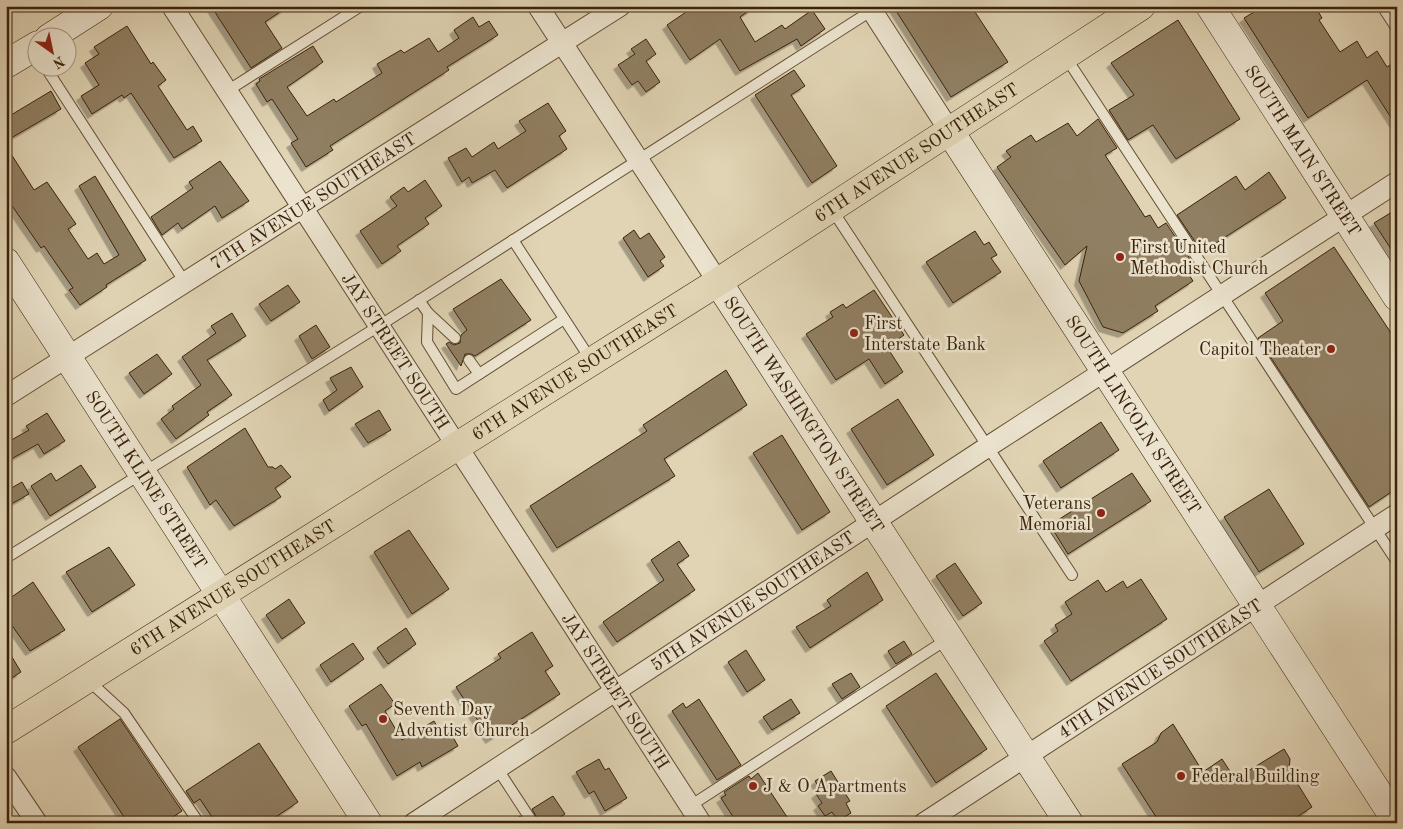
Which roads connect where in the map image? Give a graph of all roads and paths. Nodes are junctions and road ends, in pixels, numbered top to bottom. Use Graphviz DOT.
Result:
graph roads {
  1 [pos="99,6"];
  2 [pos="172,6"];
  3 [pos="361,6"];
  4 [pos="538,6"];
  5 [pos="620,6"];
  6 [pos="1141,6"];
  7 [pos="1210,6"];
  8 [pos="1382,6"];
  9 [pos="873,8"];
  10 [pos="1394,17"];
  11 [pos="70,28"];
  12 [pos="1397,29"];
  13 [pos="562,44"];
  14 [pos="28,55"];
  15 [pos="1065,55"];
  16 [pos="6,64"];
  17 [pos="58,78"];
  18 [pos="227,92"];
  19 [pos="950,130"];
  20 [pos="637,160"];
  21 [pos="1397,182"];
  22 [pos="303,207"];
  23 [pos="831,207"];
  24 [pos="1344,215"];
  25 [pos="513,240"];
  26 [pos="6,262"];
  27 [pos="184,282"];
  28 [pos="718,282"];
  29 [pos="1222,295"];
  30 [pos="1397,297"];
  31 [pos="419,300"];
  32 [pos="428,314"];
  33 [pos="564,319"];
  34 [pos="379,326"];
  35 [pos="455,338"];
  36 [pos="68,357"];
  37 [pos="469,360"];
  38 [pos="592,361"];
  39 [pos="1105,370"];
  40 [pos="479,374"];
  41 [pos="6,396"];
  42 [pos="457,445"];
  43 [pos="989,446"];
  44 [pos="143,473"];
  45 [pos="1397,514"];
  46 [pos="874,520"];
  47 [pos="1375,529"];
  48 [pos="6,558"];
  49 [pos="1397,562"];
  50 [pos="1072,575"];
  51 [pos="221,595"];
  52 [pos="1258,606"];
  53 [pos="950,638"];
  54 [pos="87,679"];
  55 [pos="614,693"];
  56 [pos="6,730"];
  57 [pos="1026,756"];
  58 [pos="497,768"];
  59 [pos="6,777"];
  60 [pos="695,814"];
  61 [pos="1397,822"];
  62 [pos="36,823"];
  63 [pos="200,823"];
  64 [pos="368,823"];
  65 [pos="414,823"];
  66 [pos="533,823"];
  67 [pos="924,823"];
  68 [pos="1069,823"];
  1 -- 11 [label="street"];
  2 -- 18 [label="street, JAY STREET SOUTH"];
  3 -- 18 [label="lane"];
  4 -- 13 [label="street, SOUTH WASHINGTON STREET"];
  5 -- 13 [label="street, 7TH AVENUE SOUTHEAST"];
  6 -- 15 [label="highway, 6TH AVENUE SOUTHEAST"];
  7 -- 24 [label="street, SOUTH MAIN STREET"];
  8 -- 10 [label="lane"];
  9 -- 19 [label="street, SOUTH LINCOLN STREET"];
  9 -- 20 [label="lane"];
  10 -- 12 [label="lane"];
  13 -- 20 [label="street, SOUTH WASHINGTON STREET"];
  13 -- 22 [label="street, 7TH AVENUE SOUTHEAST"];
  14 -- 16 [label="street"];
  15 -- 19 [label="highway, 6TH AVENUE SOUTHEAST"];
  15 -- 29 [label="lane"];
  17 -- 27 [label="lane"];
  18 -- 22 [label="street, JAY STREET SOUTH"];
  19 -- 23 [label="highway, 6TH AVENUE SOUTHEAST"];
  19 -- 39 [label="street, SOUTH LINCOLN STREET"];
  20 -- 25 [label="lane"];
  20 -- 28 [label="street, SOUTH WASHINGTON STREET"];
  21 -- 24 [label="street, 5TH AVENUE SOUTHEAST"];
  22 -- 27 [label="street, 7TH AVENUE SOUTHEAST"];
  22 -- 34 [label="street, JAY STREET SOUTH"];
  23 -- 28 [label="highway, 6TH AVENUE SOUTHEAST"];
  23 -- 43 [label="lane"];
  24 -- 29 [label="street, 5TH AVENUE SOUTHEAST"];
  24 -- 30 [label="street, SOUTH MAIN STREET"];
  25 -- 31 [label="lane"];
  25 -- 33 [label="lane"];
  26 -- 36 [label="street, SOUTH KLINE STREET"];
  27 -- 36 [label="street, 7TH AVENUE SOUTHEAST"];
  28 -- 38 [label="highway, 6TH AVENUE SOUTHEAST"];
  28 -- 46 [label="street, SOUTH WASHINGTON STREET"];
  29 -- 39 [label="street, 5TH AVENUE SOUTHEAST"];
  29 -- 47 [label="lane"];
  31 -- 32 [label="lane"];
  31 -- 34 [label="lane"];
  32 -- 35 [label="lane"];
  32 -- 40 [label="lane"];
  33 -- 38 [label="lane"];
  33 -- 40 [label="lane"];
  34 -- 42 [label="street, JAY STREET SOUTH"];
  34 -- 44 [label="lane"];
  36 -- 41 [label="street, 7TH AVENUE SOUTHEAST"];
  36 -- 44 [label="street, SOUTH KLINE STREET"];
  37 -- 40 [label="lane"];
  38 -- 42 [label="highway, 6TH AVENUE SOUTHEAST"];
  39 -- 43 [label="street, 5TH AVENUE SOUTHEAST"];
  39 -- 52 [label="street, SOUTH LINCOLN STREET"];
  42 -- 51 [label="highway, 6TH AVENUE SOUTHEAST"];
  42 -- 55 [label="street, JAY STREET SOUTH"];
  43 -- 46 [label="street, 5TH AVENUE SOUTHEAST"];
  43 -- 50 [label="lane"];
  44 -- 48 [label="lane"];
  44 -- 51 [label="street, SOUTH KLINE STREET"];
  45 -- 47 [label="street, 4TH AVENUE SOUTHEAST"];
  46 -- 53 [label="street, SOUTH WASHINGTON STREET"];
  46 -- 55 [label="street, 5TH AVENUE SOUTHEAST"];
  47 -- 49 [label="lane"];
  47 -- 52 [label="street, 4TH AVENUE SOUTHEAST"];
  51 -- 54 [label="highway, 6TH AVENUE SOUTHEAST"];
  51 -- 64 [label="street, SOUTH KLINE STREET"];
  52 -- 57 [label="street, 4TH AVENUE SOUTHEAST"];
  52 -- 61 [label="street, SOUTH LINCOLN STREET"];
  53 -- 57 [label="street, SOUTH WASHINGTON STREET"];
  53 -- 60 [label="lane"];
  54 -- 56 [label="highway, 6TH AVENUE SOUTHEAST"];
  54 -- 63 [label="lane"];
  55 -- 58 [label="street, 5TH AVENUE SOUTHEAST"];
  55 -- 60 [label="street, JAY STREET SOUTH"];
  57 -- 67 [label="street, 4TH AVENUE SOUTHEAST"];
  57 -- 68 [label="street, SOUTH WASHINGTON STREET"];
  58 -- 65 [label="street, 5TH AVENUE SOUTHEAST"];
  58 -- 66 [label="lane"];
  59 -- 62 [label="street"];
}
